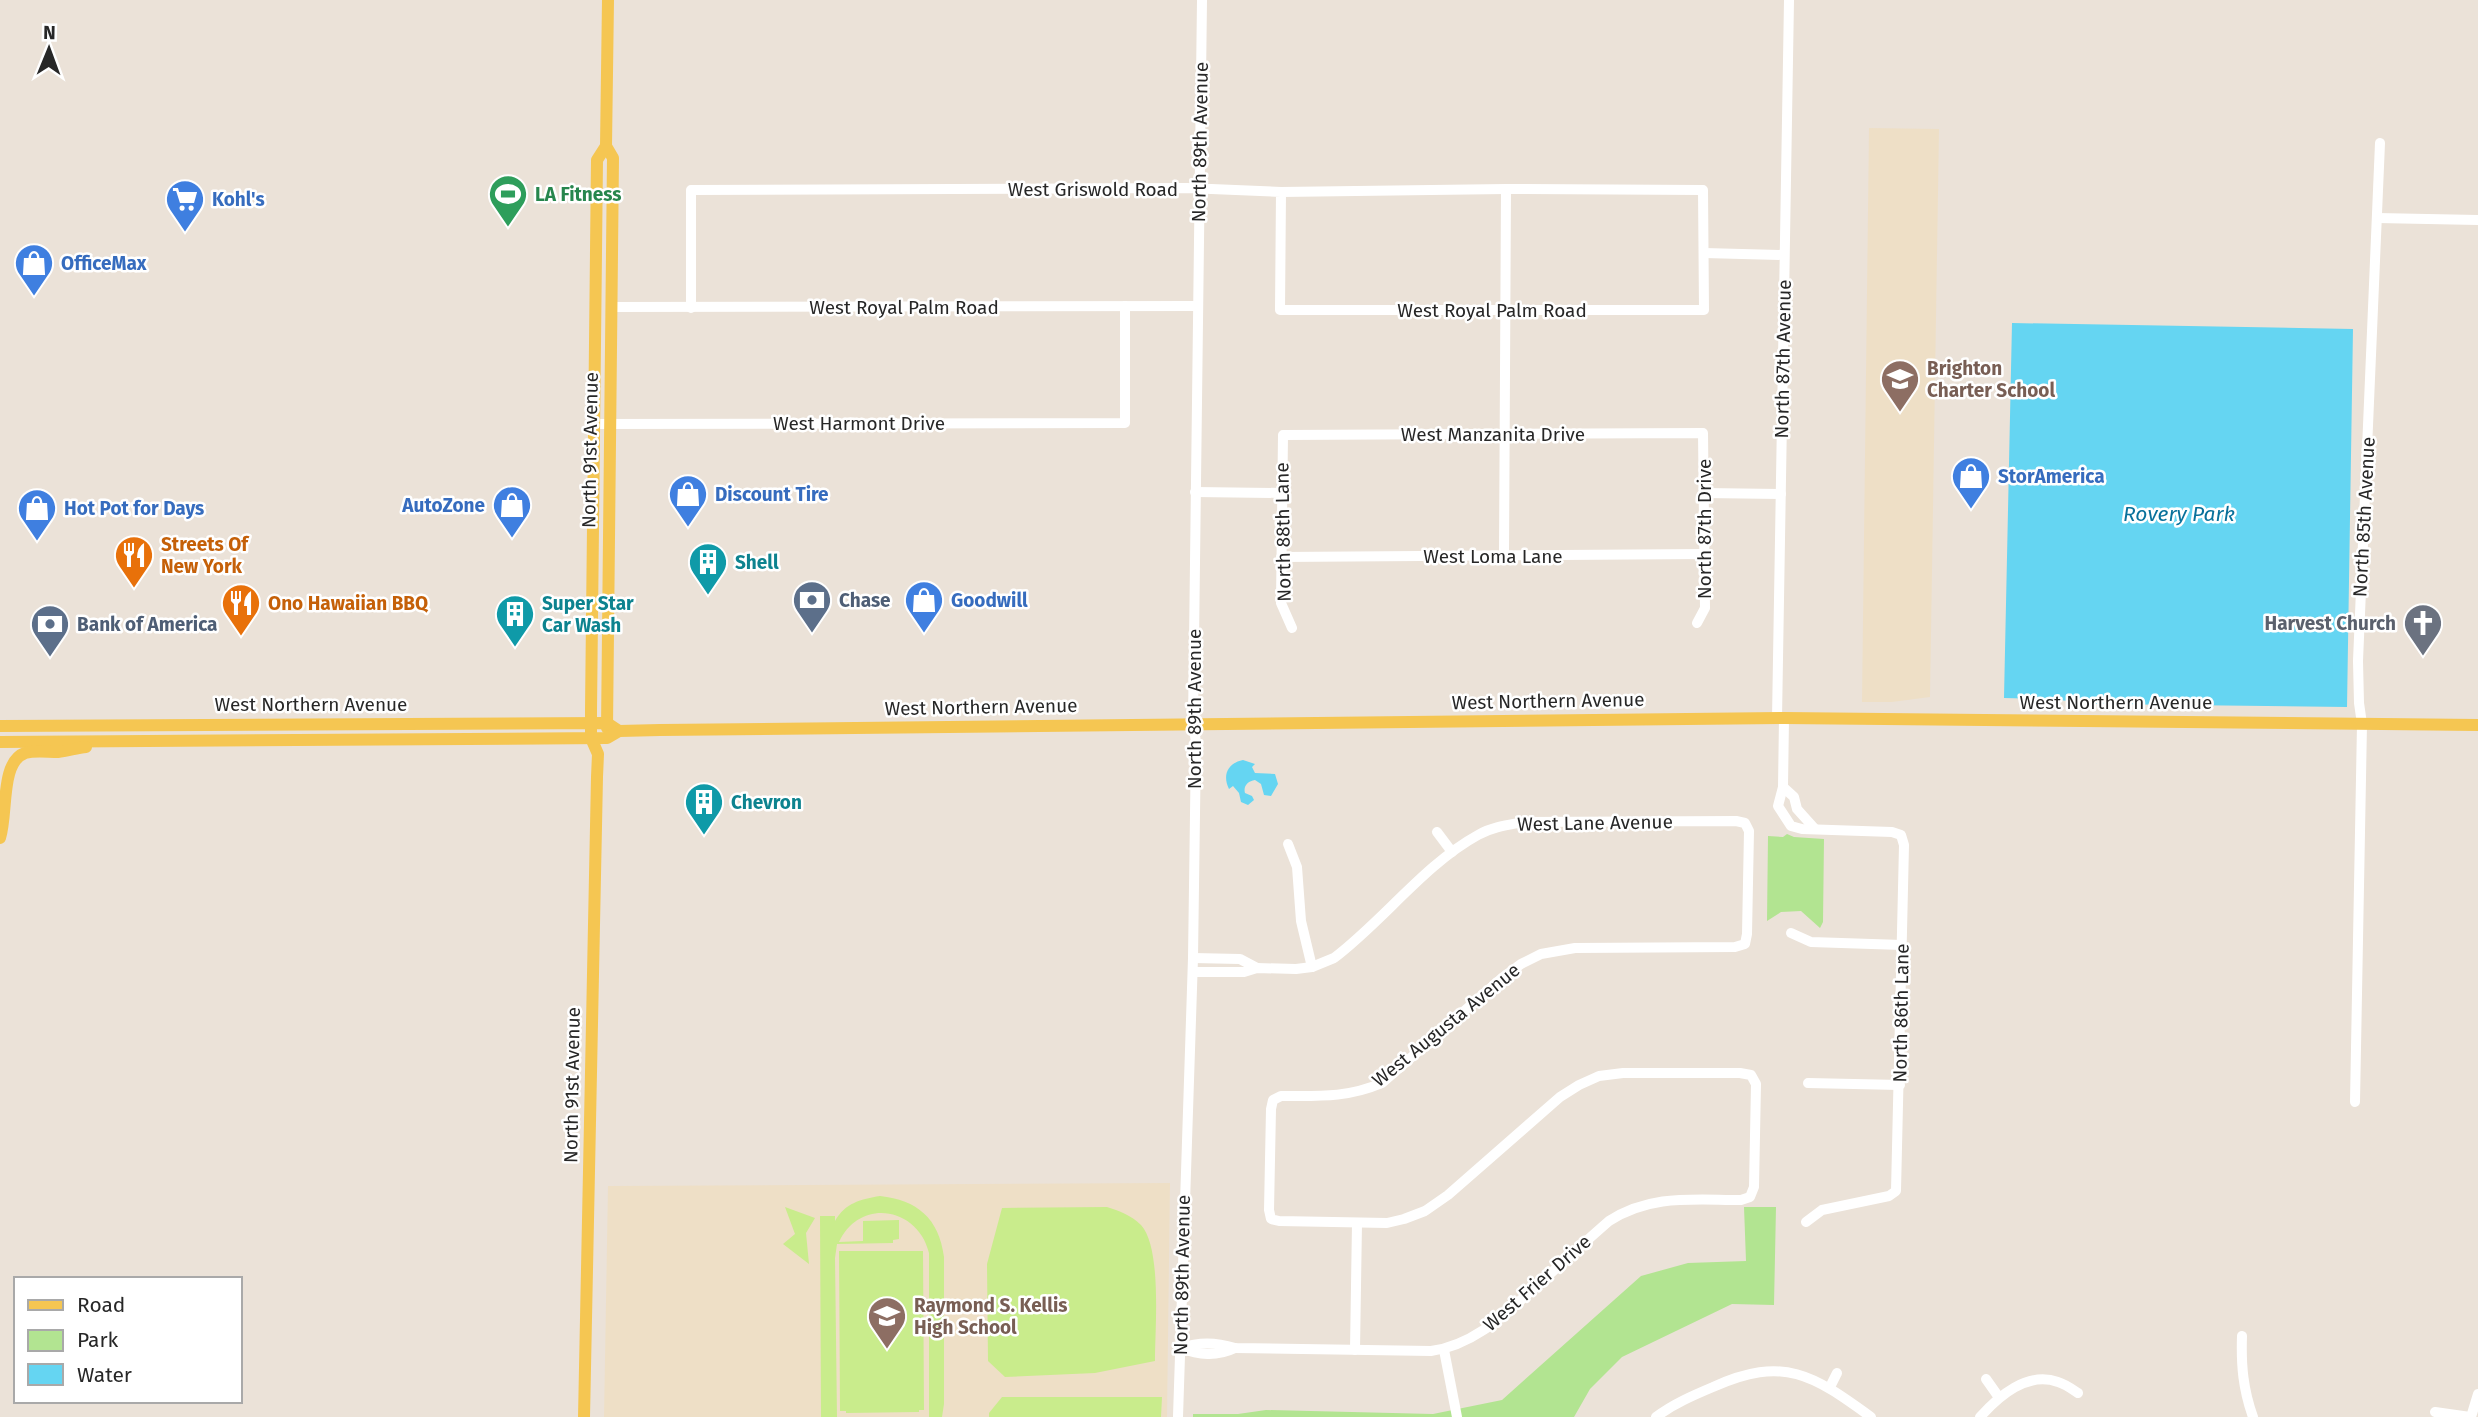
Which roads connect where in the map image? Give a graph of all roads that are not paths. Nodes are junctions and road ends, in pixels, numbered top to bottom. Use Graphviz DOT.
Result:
graph roads {
  1 [pos="608,0"];
  2 [pos="1202,0"];
  3 [pos="1789,0"];
  4 [pos="2381,143"];
  5 [pos="606,146"];
  6 [pos="1506,189"];
  7 [pos="1199,190"];
  8 [pos="1281,192"];
  9 [pos="2377,218"];
  10 [pos="2478,220"];
  11 [pos="597,231"];
  12 [pos="1704,254"];
  13 [pos="1784,255"];
  14 [pos="1125,306"];
  15 [pos="1198,306"];
  16 [pos="611,307"];
  17 [pos="691,308"];
  18 [pos="1506,310"];
  19 [pos="594,424"];
  20 [pos="609,424"];
  21 [pos="1703,433"];
  22 [pos="1505,434"];
  23 [pos="1283,435"];
  24 [pos="1195,492"];
  25 [pos="1281,493"];
  26 [pos="1704,493"];
  27 [pos="1781,494"];
  28 [pos="593,495"];
  29 [pos="1705,554"];
  30 [pos="1504,555"];
  31 [pos="1281,557"];
  32 [pos="608,585"];
  33 [pos="1697,623"];
  34 [pos="1292,628"];
  35 [pos="1780,719"];
  36 [pos="295,723"];
  37 [pos="591,723"];
  38 [pos="607,723"];
  39 [pos="1193,723"];
  40 [pos="2362,724"];
  41 [pos="2478,725"];
  42 [pos="0,726"];
  43 [pos="619,732"];
  44 [pos="591,738"];
  45 [pos="607,738"];
  46 [pos="295,740"];
  47 [pos="110,741"];
  48 [pos="0,742"];
  49 [pos="598,754"];
  50 [pos="1783,787"];
  51 [pos="1797,808"];
  52 [pos="1783,817"];
  53 [pos="1815,829"];
  54 [pos="1437,832"];
  55 [pos="0,838"];
  56 [pos="1288,844"];
  57 [pos="1452,852"];
  58 [pos="1791,933"];
  59 [pos="1745,944"];
  60 [pos="1902,945"];
  61 [pos="1193,958"];
  62 [pos="1312,967"];
  63 [pos="1257,968"];
  64 [pos="1193,971"];
  65 [pos="1808,1083"];
  66 [pos="1900,1085"];
  67 [pos="2355,1102"];
  68 [pos="1806,1222"];
  69 [pos="1357,1223"];
  70 [pos="2242,1336"];
  71 [pos="1180,1348"];
  72 [pos="1355,1350"];
  73 [pos="1444,1350"];
  74 [pos="1837,1373"];
  75 [pos="1986,1379"];
  76 [pos="1830,1387"];
  77 [pos="2078,1393"];
  78 [pos="2478,1394"];
  79 [pos="1998,1396"];
  80 [pos="2435,1412"];
  81 [pos="584,1417"];
  82 [pos="1178,1417"];
  83 [pos="1457,1417"];
  84 [pos="1656,1417"];
  85 [pos="1871,1417"];
  86 [pos="1980,1417"];
  87 [pos="2253,1417"];
  88 [pos="2471,1417"];
  1 -- 5 [label="main road, North 91st Avenue"];
  2 -- 7 [label="street, North 89th Avenue"];
  3 -- 13 [label="street, North 87th Avenue"];
  4 -- 9 [label="street, North 85th Avenue"];
  5 -- 11 [label="main road, North 91st Avenue"];
  5 -- 16 [label="main road, North 91st Avenue"];
  6 -- 8 [label="street, West Griswold Road"];
  6 -- 12 [label="street, West Griswold Road"];
  6 -- 18 [label="street"];
  7 -- 8 [label="street, West Griswold Road"];
  7 -- 15 [label="street, North 89th Avenue"];
  7 -- 17 [label="street, West Griswold Road"];
  8 -- 18 [label="street, West Royal Palm Road"];
  9 -- 10 [label="street"];
  9 -- 40 [label="street, North 85th Avenue"];
  11 -- 16 [label="main road"];
  11 -- 19 [label="main road, North 91st Avenue"];
  12 -- 13 [label="street"];
  12 -- 18 [label="street, West Royal Palm Road"];
  13 -- 27 [label="street, North 87th Avenue"];
  14 -- 15 [label="street, West Royal Palm Road"];
  14 -- 17 [label="street, West Royal Palm Road"];
  14 -- 20 [label="street, West Harmont Drive"];
  15 -- 24 [label="street, North 89th Avenue"];
  16 -- 17 [label="street, West Royal Palm Road"];
  16 -- 20 [label="main road, North 91st Avenue"];
  18 -- 22 [label="street"];
  19 -- 20 [label="street, West Harmont Drive"];
  19 -- 28 [label="main road, North 91st Avenue"];
  20 -- 32 [label="main road, North 91st Avenue"];
  21 -- 22 [label="street, West Manzanita Drive"];
  21 -- 26 [label="street, North 87th Drive"];
  22 -- 23 [label="street, West Manzanita Drive"];
  22 -- 30 [label="street"];
  23 -- 25 [label="street, North 88th Lane"];
  24 -- 25 [label="street"];
  24 -- 39 [label="street, North 89th Avenue"];
  25 -- 31 [label="street, North 88th Lane"];
  26 -- 27 [label="street"];
  26 -- 29 [label="street, North 87th Drive"];
  27 -- 35 [label="street, North 87th Avenue"];
  28 -- 32 [label="main road"];
  28 -- 37 [label="main road, North 91st Avenue"];
  29 -- 30 [label="street, West Loma Lane"];
  29 -- 33 [label="street, North 87th Drive"];
  30 -- 31 [label="street, West Loma Lane"];
  31 -- 34 [label="street, North 88th Lane"];
  32 -- 38 [label="main road, North 91st Avenue"];
  35 -- 39 [label="main road, West Northern Avenue"];
  35 -- 40 [label="main road, West Northern Avenue"];
  35 -- 50 [label="street, North 87th Avenue"];
  36 -- 37 [label="main road, West Northern Avenue"];
  36 -- 42 [label="main road, West Northern Avenue"];
  36 -- 46 [label="main road"];
  37 -- 38 [label="main road, West Northern Avenue"];
  37 -- 44 [label="main road, North 91st Avenue"];
  38 -- 43 [label="main road"];
  38 -- 45 [label="main road, North 91st Avenue"];
  39 -- 43 [label="main road, West Northern Avenue"];
  39 -- 61 [label="street, North 89th Avenue"];
  40 -- 41 [label="main road, West Northern Avenue"];
  40 -- 67 [label="street, North 85th Avenue"];
  43 -- 45 [label="main road, West Northern Avenue"];
  44 -- 45 [label="main road, West Northern Avenue"];
  44 -- 46 [label="main road, West Northern Avenue"];
  44 -- 49 [label="main road, North 91st Avenue"];
  45 -- 49 [label="main road, North 91st Avenue"];
  46 -- 47 [label="main road, West Northern Avenue"];
  47 -- 48 [label="main road, West Northern Avenue"];
  47 -- 55 [label="main road"];
  49 -- 81 [label="main road, North 91st Avenue"];
  50 -- 51 [label="street"];
  50 -- 52 [label="street, North 87th Avenue"];
  51 -- 52 [label="street"];
  51 -- 53 [label="street"];
  52 -- 53 [label="street"];
  53 -- 60 [label="street, North 86th Lane"];
  54 -- 57 [label="street"];
  56 -- 62 [label="street"];
  57 -- 59 [label="street, West Lane Avenue"];
  57 -- 62 [label="street, West Lane Avenue"];
  58 -- 60 [label="street"];
  59 -- 69 [label="street, West Augusta Avenue"];
  60 -- 66 [label="street, North 86th Lane"];
  61 -- 63 [label="street, West Lane Avenue"];
  61 -- 64 [label="street, North 89th Avenue"];
  62 -- 63 [label="street, West Lane Avenue"];
  63 -- 64 [label="street, West Lane Avenue"];
  64 -- 71 [label="street, North 89th Avenue"];
  65 -- 66 [label="street"];
  66 -- 68 [label="street, North 86th Lane"];
  69 -- 72 [label="street"];
  69 -- 73 [label="street, West Frier Drive"];
  70 -- 87 [label="street"];
  71 -- 72 [label="street, West Frier Drive"];
  71 -- 82 [label="street, North 89th Avenue"];
  72 -- 73 [label="street, West Frier Drive"];
  73 -- 83 [label="street"];
  74 -- 76 [label="street"];
  75 -- 79 [label="street"];
  76 -- 84 [label="street"];
  76 -- 85 [label="street"];
  77 -- 79 [label="street"];
  78 -- 88 [label="street"];
  79 -- 86 [label="street"];
  80 -- 88 [label="street"];
}
